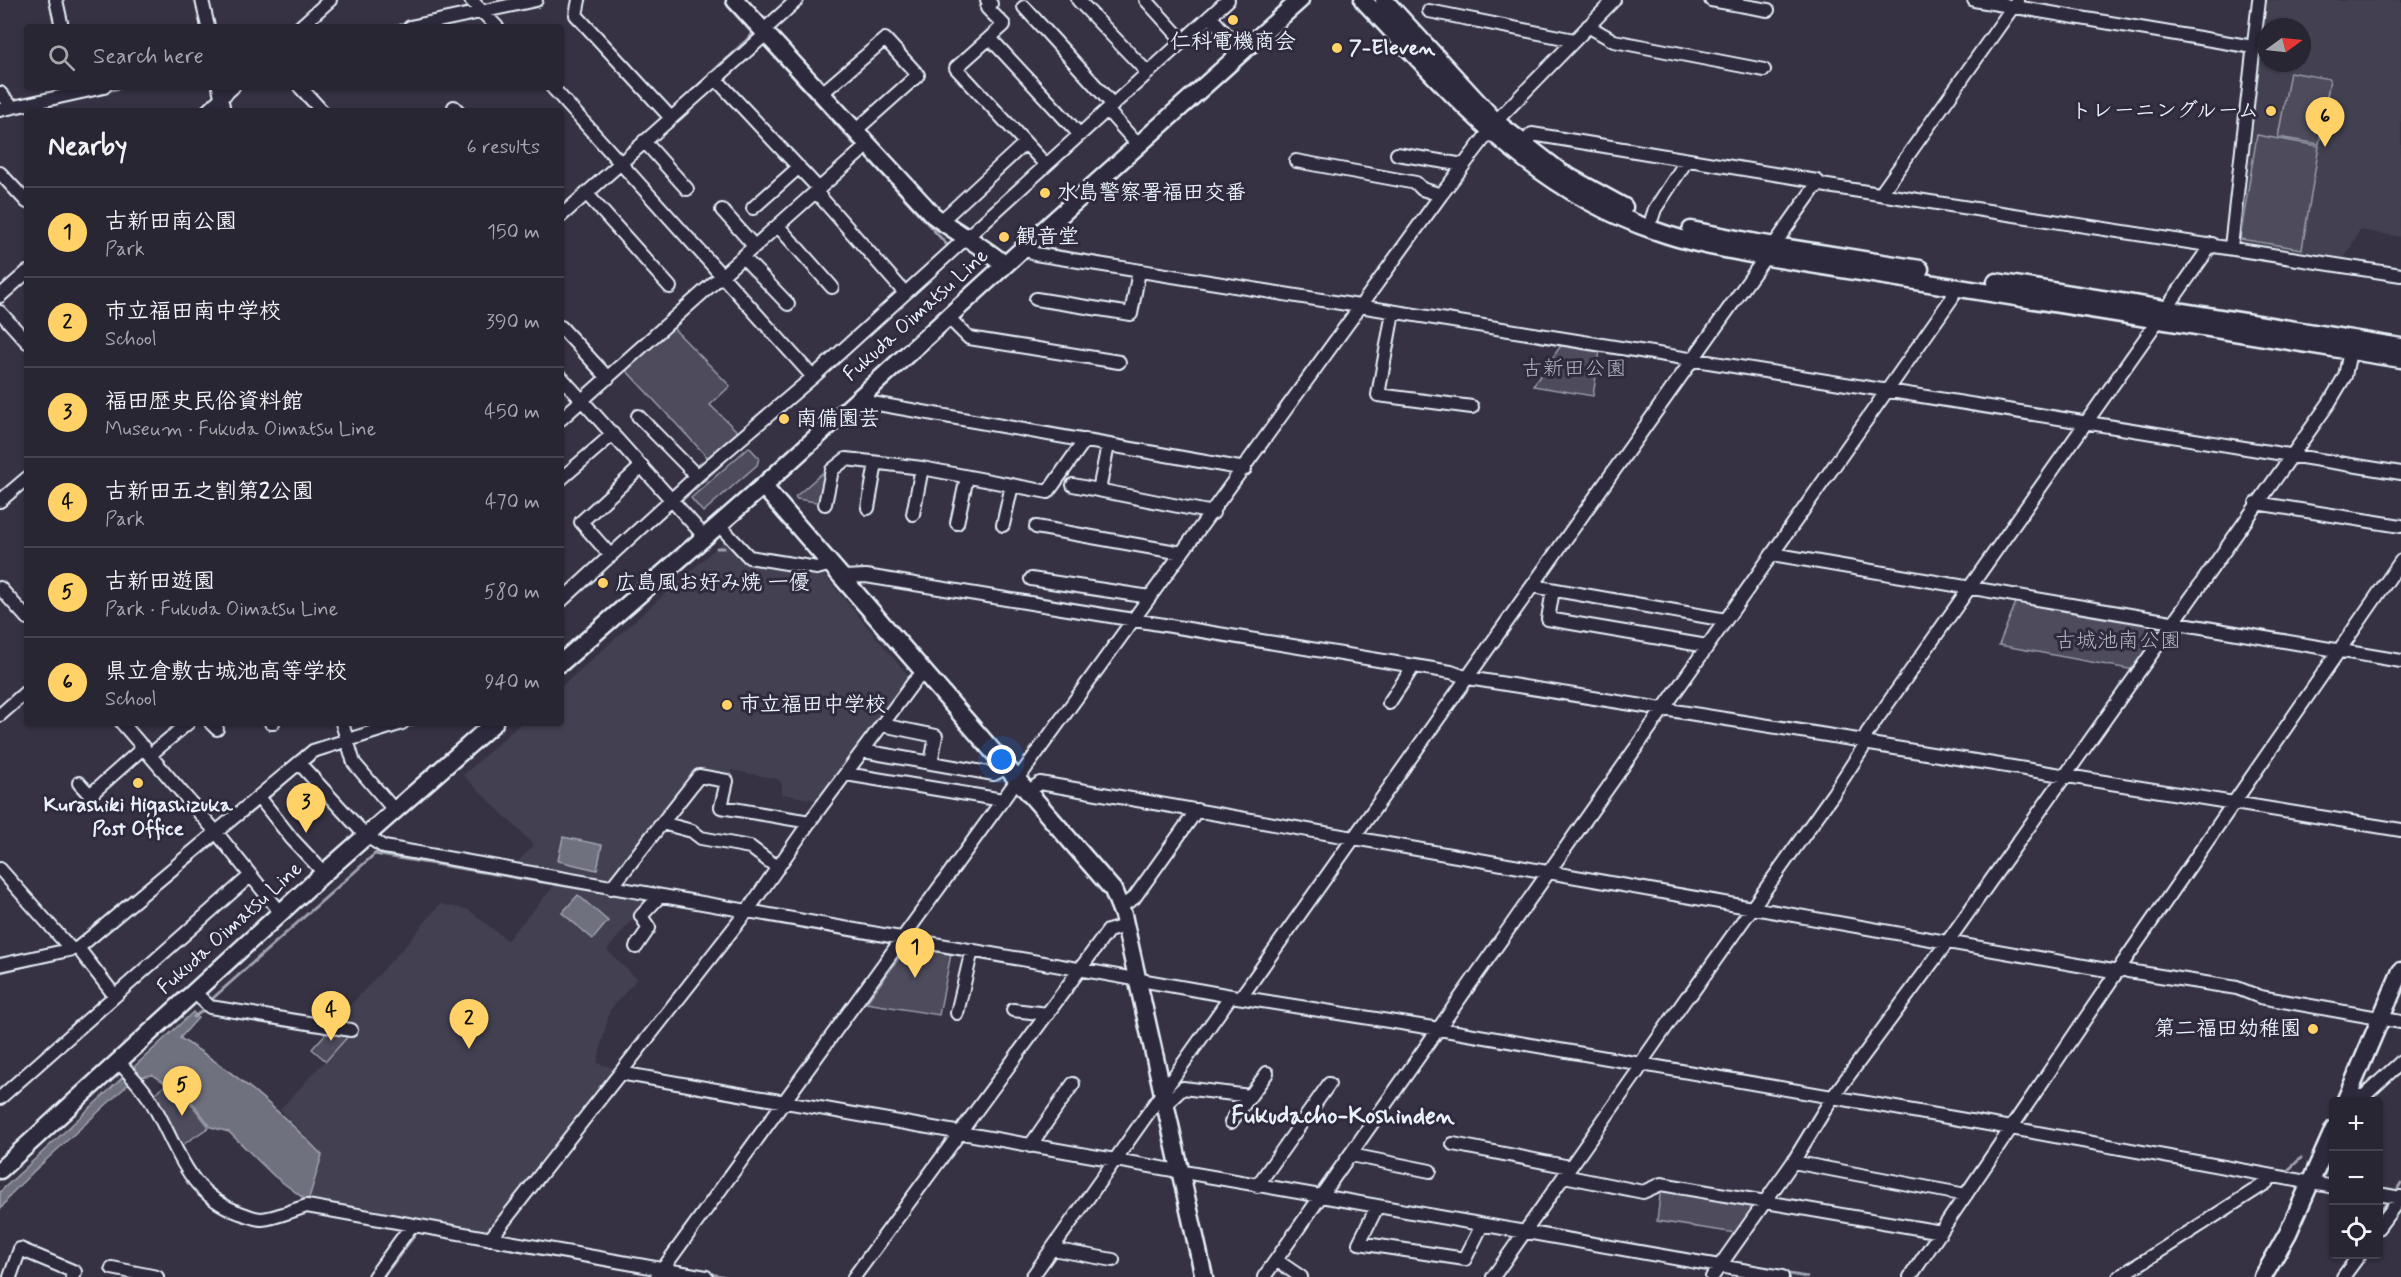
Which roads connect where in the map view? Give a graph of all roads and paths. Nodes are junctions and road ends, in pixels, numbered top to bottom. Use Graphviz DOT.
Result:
graph roads {
  1 [pos="56,0"];
  2 [pos="202,0"];
  3 [pos="330,0"];
  4 [pos="536,0"];
  5 [pos="579,0"];
  6 [pos="735,0"];
  7 [pos="797,0"];
  8 [pos="987,0"];
  9 [pos="1078,0"];
  10 [pos="1146,0"];
  11 [pos="1228,0"];
  12 [pos="1300,0"];
  13 [pos="1363,0"];
  14 [pos="1384,0"];
  15 [pos="1614,0"];
  16 [pos="1974,0"];
  17 [pos="2259,0"];
  18 [pos="1718,1"];
  19 [pos="2011,4"];
  20 [pos="478,7"];
  21 [pos="1024,7"];
  22 [pos="1768,10"];
  23 [pos="1429,12"];
  24 [pos="1210,16"];
  25 [pos="61,24"];
  26 [pos="207,24"];
  27 [pos="303,24"];
  28 [pos="420,24"];
  29 [pos="494,24"];
  30 [pos="1591,28"];
  31 [pos="764,32"];
  32 [pos="990,38"];
  33 [pos="1574,40"];
  34 [pos="1183,41"];
  35 [pos="2253,47"];
  36 [pos="1242,52"];
  37 [pos="1764,70"];
  38 [pos="1148,73"];
  39 [pos="715,78"];
  40 [pos="76,90"];
  41 [pos="303,90"];
  42 [pos="555,90"];
  43 [pos="220,92"];
  44 [pos="0,93"];
  45 [pos="821,94"];
  46 [pos="6,108"];
  47 [pos="26,108"];
  48 [pos="209,108"];
  49 [pos="223,108"];
  50 [pos="319,108"];
  51 [pos="1110,108"];
  52 [pos="670,118"];
  53 [pos="1493,127"];
  54 [pos="855,131"];
  55 [pos="1080,135"];
  56 [pos="644,141"];
  57 [pos="1025,142"];
  58 [pos="1522,144"];
  59 [pos="868,145"];
  60 [pos="1138,145"];
  61 [pos="1397,154"];
  62 [pos="1687,160"];
  63 [pos="1296,161"];
  64 [pos="621,162"];
  65 [pos="1046,165"];
  66 [pos="1464,165"];
  67 [pos="799,168"];
  68 [pos="0,173"];
  69 [pos="1819,183"];
  70 [pos="687,189"];
  71 [pos="817,191"];
  72 [pos="1881,192"];
  73 [pos="586,193"];
  74 [pos="1441,195"];
  75 [pos="24,199"];
  76 [pos="753,208"];
  77 [pos="722,210"];
  78 [pos="564,213"];
  79 [pos="1652,218"];
  80 [pos="941,221"];
  81 [pos="778,226"];
  82 [pos="967,237"];
  83 [pos="2215,244"];
  84 [pos="2232,244"];
  85 [pos="755,247"];
  86 [pos="1025,247"];
  87 [pos="1771,251"];
  88 [pos="743,257"];
  89 [pos="1005,265"];
  90 [pos="1140,271"];
  91 [pos="2401,274"];
  92 [pos="24,275"];
  93 [pos="723,276"];
  94 [pos="670,286"];
  95 [pos="832,287"];
  96 [pos="1955,287"];
  97 [pos="905,293"];
  98 [pos="0,296"];
  99 [pos="1036,299"];
  100 [pos="788,304"];
  101 [pos="1364,308"];
  102 [pos="0,312"];
  103 [pos="1393,312"];
  104 [pos="2162,314"];
  105 [pos="948,316"];
  106 [pos="564,330"];
  107 [pos="24,339"];
  108 [pos="2401,347"];
  109 [pos="2350,351"];
  110 [pos="2401,359"];
  111 [pos="1689,360"];
  112 [pos="1119,362"];
  113 [pos="813,376"];
  114 [pos="608,378"];
  115 [pos="564,380"];
  116 [pos="1889,388"];
  117 [pos="862,394"];
  118 [pos="583,400"];
  119 [pos="1472,407"];
  120 [pos="564,416"];
  121 [pos="638,416"];
  122 [pos="2089,421"];
  123 [pos="613,434"];
  124 [pos="1085,441"];
  125 [pos="1108,445"];
  126 [pos="2295,452"];
  127 [pos="876,463"];
  128 [pos="642,466"];
  129 [pos="922,468"];
  130 [pos="1245,468"];
  131 [pos="2401,473"];
  132 [pos="564,476"];
  133 [pos="697,476"];
  134 [pos="967,477"];
  135 [pos="24,480"];
  136 [pos="1012,485"];
  137 [pos="1073,485"];
  138 [pos="763,486"];
  139 [pos="1099,490"];
  140 [pos="672,499"];
  141 [pos="0,501"];
  142 [pos="2256,503"];
  143 [pos="825,504"];
  144 [pos="868,508"];
  145 [pos="1213,513"];
  146 [pos="913,514"];
  147 [pos="957,523"];
  148 [pos="718,524"];
  149 [pos="1003,525"];
  150 [pos="2401,526"];
  151 [pos="1036,527"];
  152 [pos="704,536"];
  153 [pos="1182,553"];
  154 [pos="1772,554"];
  155 [pos="611,556"];
  156 [pos="2401,561"];
  157 [pos="837,571"];
  158 [pos="1030,579"];
  159 [pos="1533,586"];
  160 [pos="0,588"];
  161 [pos="1973,588"];
  162 [pos="1553,590"];
  163 [pos="1150,597"];
  164 [pos="564,598"];
  165 [pos="24,615"];
  166 [pos="1137,619"];
  167 [pos="1726,620"];
  168 [pos="2173,622"];
  169 [pos="1707,646"];
  170 [pos="2342,651"];
  171 [pos="564,660"];
  172 [pos="2401,661"];
  173 [pos="1413,667"];
  174 [pos="924,672"];
  175 [pos="1467,675"];
  176 [pos="24,694"];
  177 [pos="1389,703"];
  178 [pos="1664,706"];
  179 [pos="0,715"];
  180 [pos="882,725"];
  181 [pos="125,726"];
  182 [pos="184,726"];
  183 [pos="342,726"];
  184 [pos="343,726"];
  185 [pos="394,726"];
  186 [pos="491,726"];
  187 [pos="1865,740"];
  188 [pos="350,742"];
  189 [pos="147,751"];
  190 [pos="313,751"];
  191 [pos="863,751"];
  192 [pos="298,763"];
  193 [pos="931,763"];
  194 [pos="1007,767"];
  195 [pos="2066,773"];
  196 [pos="846,774"];
  197 [pos="79,783"];
  198 [pos="1023,786"];
  199 [pos="259,797"];
  200 [pos="1003,800"];
  201 [pos="2237,802"];
  202 [pos="1197,810"];
  203 [pos="395,811"];
  204 [pos="810,822"];
  205 [pos="662,823"];
  206 [pos="2401,830"];
  207 [pos="216,832"];
  208 [pos="366,836"];
  209 [pos="1349,837"];
  210 [pos="778,868"];
  211 [pos="1550,872"];
  212 [pos="324,873"];
  213 [pos="2,876"];
  214 [pos="250,876"];
  215 [pos="611,888"];
  216 [pos="660,896"];
  217 [pos="1120,907"];
  218 [pos="1750,907"];
  219 [pos="748,910"];
  220 [pos="281,913"];
  221 [pos="1125,926"];
  222 [pos="903,939"];
  223 [pos="1948,941"];
  224 [pos="75,948"];
  225 [pos="636,948"];
  226 [pos="972,950"];
  227 [pos="0,965"];
  228 [pos="1081,970"];
  229 [pos="2123,970"];
  230 [pos="2401,971"];
  231 [pos="1137,979"];
  232 [pos="194,992"];
  233 [pos="115,996"];
  234 [pos="1236,997"];
  235 [pos="1013,1010"];
  236 [pos="957,1013"];
  237 [pos="1048,1014"];
  238 [pos="2380,1018"];
  239 [pos="2401,1022"];
  240 [pos="1439,1029"];
  241 [pos="351,1030"];
  242 [pos="2401,1062"];
  243 [pos="1637,1065"];
  244 [pos="127,1071"];
  245 [pos="620,1073"];
  246 [pos="1267,1073"];
  247 [pos="1073,1084"];
  248 [pos="1329,1084"];
  249 [pos="1250,1096"];
  250 [pos="2347,1097"];
  251 [pos="2363,1097"];
  252 [pos="0,1098"];
  253 [pos="1832,1098"];
  254 [pos="1164,1100"];
  255 [pos="784,1102"];
  256 [pos="1231,1122"];
  257 [pos="2014,1129"];
  258 [pos="959,1134"];
  259 [pos="2329,1140"];
  260 [pos="1453,1144"];
  261 [pos="1030,1146"];
  262 [pos="1351,1155"];
  263 [pos="1113,1161"];
  264 [pos="1793,1162"];
  265 [pos="1566,1168"];
  266 [pos="0,1170"];
  267 [pos="1430,1171"];
  268 [pos="1180,1173"];
  269 [pos="2278,1177"];
  270 [pos="2310,1183"];
  271 [pos="1259,1184"];
  272 [pos="2329,1186"];
  273 [pos="1966,1195"];
  274 [pos="2383,1195"];
  275 [pos="2401,1197"];
  276 [pos="1321,1198"];
  277 [pos="1766,1200"];
  278 [pos="1377,1207"];
  279 [pos="2383,1222"];
  280 [pos="412,1225"];
  281 [pos="1482,1225"];
  282 [pos="1520,1232"];
  283 [pos="1941,1232"];
  284 [pos="490,1239"];
  285 [pos="1052,1249"];
  286 [pos="2356,1259"];
  287 [pos="1113,1260"];
  288 [pos="1276,1260"];
  289 [pos="1722,1264"];
  290 [pos="112,1268"];
  291 [pos="659,1273"];
  292 [pos="1775,1276"];
  293 [pos="10,1277"];
  294 [pos="72,1277"];
  295 [pos="157,1277"];
  296 [pos="374,1277"];
  297 [pos="706,1277"];
  298 [pos="854,1277"];
  299 [pos="1032,1277"];
  300 [pos="1204,1277"];
  301 [pos="1264,1277"];
  302 [pos="1301,1277"];
  303 [pos="1493,1277"];
  304 [pos="1712,1277"];
  305 [pos="1910,1277"];
  306 [pos="2119,1277"];
  307 [pos="2263,1277"];
  308 [pos="2343,1277"];
  1 -- 25 [label="street"];
  2 -- 26 [label="street"];
  3 -- 27 [label="street"];
  4 -- 20 [label="street"];
  5 -- 52 [label="street"];
  6 -- 31 [label="street"];
  7 -- 31 [label="street"];
  8 -- 32 [label="street"];
  9 -- 38 [label="street"];
  10 -- 34 [label="street"];
  11 -- 24 [label="street"];
  12 -- 36 [label="street, Fukuda Oimatsu Line"];
  13 -- 53 [label="street"];
  14 -- 53 [label="street"];
  15 -- 30 [label="street"];
  16 -- 19 [label="street"];
  17 -- 35 [label="street"];
  18 -- 22 [label="street"];
  19 -- 35 [label="street"];
  19 -- 72 [label="street"];
  20 -- 28 [label="street"];
  20 -- 29 [label="street"];
  21 -- 51 [label="street"];
  23 -- 33 [label="street"];
  24 -- 34 [label="street"];
  24 -- 36 [label="street"];
  30 -- 33 [label="street"];
  30 -- 37 [label="street"];
  31 -- 39 [label="street"];
  31 -- 45 [label="street"];
  32 -- 55 [label="street"];
  32 -- 57 [label="street"];
  33 -- 53 [label="street"];
  34 -- 38 [label="street"];
  35 -- 84 [label="street"];
  36 -- 60 [label="street, Fukuda Oimatsu Line"];
  38 -- 51 [label="street"];
  39 -- 52 [label="street"];
  39 -- 67 [label="street"];
  40 -- 47 [label="street"];
  41 -- 50 [label="street"];
  42 -- 64 [label="street"];
  43 -- 48 [label="street"];
  43 -- 49 [label="street"];
  44 -- 46 [label="street"];
  45 -- 54 [label="street"];
  45 -- 54 [label="street"];
  46 -- 47 [label="street"];
  51 -- 55 [label="street"];
  51 -- 60 [label="street"];
  52 -- 56 [label="street"];
  53 -- 58 [label="street"];
  53 -- 66 [label="street"];
  53 -- 87 [label="street"];
  54 -- 59 [label="street"];
  55 -- 65 [label="street"];
  56 -- 64 [label="street"];
  56 -- 70 [label="street"];
  57 -- 65 [label="street"];
  57 -- 80 [label="street"];
  58 -- 62 [label="street"];
  58 -- 79 [label="street"];
  59 -- 71 [label="street"];
  59 -- 80 [label="street"];
  60 -- 86 [label="street, Fukuda Oimatsu Line"];
  61 -- 66 [label="street"];
  62 -- 69 [label="street"];
  62 -- 79 [label="street"];
  63 -- 74 [label="street"];
  64 -- 73 [label="street"];
  64 -- 93 [label="street"];
  65 -- 82 [label="street"];
  66 -- 74 [label="street"];
  67 -- 71 [label="street"];
  67 -- 76 [label="street"];
  68 -- 75 [label="street"];
  69 -- 72 [label="street"];
  69 -- 87 [label="street"];
  71 -- 81 [label="street"];
  71 -- 97 [label="street"];
  72 -- 83 [label="street"];
  73 -- 78 [label="street"];
  73 -- 94 [label="street"];
  74 -- 101 [label="street"];
  77 -- 85 [label="street"];
  79 -- 87 [label="street"];
  80 -- 82 [label="street"];
  81 -- 85 [label="street"];
  81 -- 95 [label="street"];
  82 -- 89 [label="street"];
  82 -- 97 [label="street"];
  83 -- 84 [label="street"];
  83 -- 104 [label="street"];
  84 -- 91 [label="street"];
  85 -- 88 [label="street"];
  86 -- 89 [label="street, Fukuda Oimatsu Line"];
  86 -- 90 [label="street"];
  87 -- 96 [label="street"];
  87 -- 104 [label="street"];
  87 -- 111 [label="street"];
  88 -- 93 [label="street"];
  88 -- 100 [label="street"];
  89 -- 105 [label="street, Fukuda Oimatsu Line"];
  90 -- 99 [label="street"];
  90 -- 101 [label="street"];
  92 -- 98 [label="street"];
  93 -- 113 [label="street"];
  93 -- 114 [label="street"];
  96 -- 104 [label="street"];
  96 -- 116 [label="street"];
  97 -- 113 [label="street"];
  101 -- 103 [label="street"];
  101 -- 130 [label="street"];
  102 -- 107 [label="street"];
  103 -- 111 [label="street"];
  103 -- 119 [label="street"];
  104 -- 108 [label="street"];
  104 -- 109 [label="street"];
  104 -- 122 [label="street"];
  105 -- 112 [label="street"];
  105 -- 117 [label="street, Fukuda Oimatsu Line"];
  106 -- 114 [label="street"];
  109 -- 110 [label="street"];
  109 -- 126 [label="street"];
  111 -- 116 [label="street"];
  111 -- 159 [label="street"];
  113 -- 133 [label="street"];
  114 -- 118 [label="street"];
  115 -- 118 [label="street"];
  116 -- 122 [label="street"];
  116 -- 154 [label="street"];
  117 -- 124 [label="street"];
  117 -- 138 [label="street, Fukuda Oimatsu Line"];
  118 -- 120 [label="street"];
  118 -- 123 [label="street"];
  121 -- 133 [label="street"];
  122 -- 126 [label="street"];
  122 -- 161 [label="street"];
  123 -- 128 [label="street"];
  123 -- 132 [label="street"];
  124 -- 125 [label="street"];
  124 -- 136 [label="street"];
  125 -- 130 [label="street"];
  125 -- 139 [label="street"];
  126 -- 131 [label="street"];
  126 -- 142 [label="street"];
  127 -- 129 [label="street"];
  127 -- 143 [label="street"];
  127 -- 144 [label="street"];
  128 -- 140 [label="street"];
  128 -- 155 [label="street"];
  129 -- 134 [label="street"];
  129 -- 146 [label="street"];
  130 -- 145 [label="street"];
  133 -- 140 [label="street"];
  134 -- 136 [label="street"];
  134 -- 147 [label="street"];
  135 -- 141 [label="street"];
  136 -- 149 [label="street"];
  137 -- 139 [label="street"];
  138 -- 148 [label="street, Fukuda Oimatsu Line"];
  138 -- 157 [label="street"];
  139 -- 145 [label="street"];
  140 -- 152 [label="street"];
  140 -- 155 [label="street"];
  142 -- 150 [label="street"];
  142 -- 168 [label="street"];
  145 -- 153 [label="street"];
  148 -- 152 [label="street, Fukuda Oimatsu Line"];
  148 -- 157 [label="street"];
  151 -- 153 [label="street"];
  152 -- 171 [label="street, Fukuda Oimatsu Line"];
  153 -- 163 [label="street"];
  154 -- 161 [label="street"];
  154 -- 167 [label="street"];
  155 -- 164 [label="street"];
  156 -- 170 [label="street"];
  157 -- 166 [label="street"];
  157 -- 174 [label="street"];
  158 -- 163 [label="street"];
  159 -- 162 [label="street"];
  159 -- 175 [label="street"];
  160 -- 165 [label="street"];
  161 -- 168 [label="street"];
  161 -- 187 [label="street"];
  162 -- 167 [label="street"];
  162 -- 169 [label="street"];
  163 -- 166 [label="street"];
  166 -- 173 [label="street"];
  166 -- 198 [label="street"];
  167 -- 169 [label="street"];
  168 -- 170 [label="street"];
  168 -- 195 [label="street"];
  169 -- 178 [label="street"];
  170 -- 172 [label="street"];
  170 -- 201 [label="street"];
  173 -- 175 [label="street"];
  173 -- 177 [label="street"];
  174 -- 180 [label="street"];
  174 -- 194 [label="street"];
  175 -- 178 [label="street"];
  175 -- 209 [label="street"];
  176 -- 179 [label="street"];
  178 -- 187 [label="street"];
  178 -- 211 [label="street"];
  180 -- 191 [label="street"];
  180 -- 193 [label="street"];
  181 -- 189 [label="street"];
  182 -- 189 [label="street"];
  183 -- 190 [label="street"];
  184 -- 188 [label="street"];
  185 -- 188 [label="street"];
  186 -- 203 [label="street, Fukuda Oimatsu Line"];
  187 -- 195 [label="street"];
  187 -- 218 [label="street"];
  188 -- 190 [label="street"];
  188 -- 203 [label="street"];
  189 -- 197 [label="street"];
  189 -- 207 [label="street"];
  190 -- 192 [label="street"];
  191 -- 193 [label="street"];
  191 -- 196 [label="street"];
  192 -- 199 [label="street"];
  192 -- 208 [label="street"];
  193 -- 194 [label="street"];
  194 -- 198 [label="street"];
  195 -- 201 [label="street"];
  195 -- 223 [label="street"];
  196 -- 200 [label="street"];
  196 -- 204 [label="street"];
  198 -- 200 [label="street"];
  198 -- 202 [label="street"];
  198 -- 217 [label="street"];
  199 -- 207 [label="street"];
  199 -- 212 [label="street"];
  200 -- 222 [label="street"];
  201 -- 206 [label="street"];
  201 -- 229 [label="street"];
  202 -- 209 [label="street"];
  202 -- 217 [label="street"];
  203 -- 208 [label="street, Fukuda Oimatsu Line"];
  204 -- 205 [label="street"];
  204 -- 210 [label="street"];
  205 -- 210 [label="street"];
  205 -- 215 [label="street"];
  207 -- 214 [label="street"];
  207 -- 224 [label="street"];
  208 -- 212 [label="street, Fukuda Oimatsu Line"];
  208 -- 215 [label="street"];
  209 -- 211 [label="street"];
  209 -- 234 [label="street"];
  210 -- 219 [label="street"];
  211 -- 218 [label="street"];
  211 -- 240 [label="street"];
  212 -- 220 [label="street, Fukuda Oimatsu Line"];
  213 -- 224 [label="street"];
  214 -- 220 [label="street"];
  214 -- 233 [label="street"];
  215 -- 216 [label="street"];
  216 -- 219 [label="street"];
  216 -- 225 [label="street"];
  217 -- 221 [label="street"];
  218 -- 223 [label="street"];
  218 -- 243 [label="street"];
  219 -- 222 [label="street"];
  219 -- 245 [label="street"];
  220 -- 232 [label="street, Fukuda Oimatsu Line"];
  221 -- 228 [label="street"];
  221 -- 231 [label="street"];
  222 -- 226 [label="street"];
  222 -- 255 [label="street"];
  223 -- 229 [label="street"];
  223 -- 253 [label="street"];
  224 -- 227 [label="street"];
  224 -- 233 [label="street"];
  226 -- 228 [label="street"];
  226 -- 236 [label="street"];
  228 -- 231 [label="street"];
  228 -- 237 [label="street"];
  229 -- 238 [label="street"];
  229 -- 257 [label="street"];
  230 -- 238 [label="street"];
  231 -- 234 [label="street"];
  231 -- 254 [label="street"];
  232 -- 241 [label="street"];
  232 -- 244 [label="street, Fukuda Oimatsu Line"];
  233 -- 252 [label="street"];
  234 -- 240 [label="street"];
  234 -- 254 [label="street"];
  235 -- 237 [label="street"];
  237 -- 258 [label="street"];
  238 -- 239 [label="street"];
  238 -- 250 [label="street"];
  240 -- 243 [label="street"];
  240 -- 262 [label="street"];
  242 -- 251 [label="street"];
  243 -- 253 [label="street"];
  243 -- 265 [label="street"];
  244 -- 266 [label="street, Fukuda Oimatsu Line"];
  244 -- 280 [label="street"];
  245 -- 255 [label="street"];
  245 -- 284 [label="street"];
  246 -- 249 [label="street"];
  247 -- 261 [label="street"];
  248 -- 271 [label="street"];
  249 -- 254 [label="street"];
  249 -- 256 [label="street"];
  253 -- 257 [label="street"];
  253 -- 264 [label="street"];
  254 -- 263 [label="street"];
  254 -- 268 [label="street"];
  255 -- 258 [label="street"];
  255 -- 291 [label="street"];
  257 -- 269 [label="street"];
  257 -- 273 [label="street"];
  258 -- 261 [label="street"];
  258 -- 298 [label="street"];
  259 -- 270 [label="street"];
  260 -- 265 [label="street"];
  261 -- 263 [label="street"];
  262 -- 267 [label="street"];
  262 -- 276 [label="street"];
  263 -- 268 [label="street"];
  263 -- 285 [label="street"];
  264 -- 273 [label="street"];
  264 -- 277 [label="street"];
  265 -- 277 [label="street"];
  265 -- 282 [label="street"];
  268 -- 271 [label="street"];
  268 -- 300 [label="street"];
  269 -- 270 [label="street"];
  269 -- 306 [label="street"];
  270 -- 272 [label="street"];
  270 -- 307 [label="street"];
  271 -- 276 [label="street"];
  273 -- 283 [label="street"];
  274 -- 275 [label="street"];
  275 -- 279 [label="street"];
  276 -- 278 [label="street"];
  276 -- 288 [label="street"];
  277 -- 283 [label="street"];
  277 -- 289 [label="street"];
  278 -- 281 [label="street"];
  278 -- 281 [label="street"];
  280 -- 284 [label="street"];
  280 -- 296 [label="street"];
  281 -- 282 [label="street"];
  282 -- 289 [label="street"];
  282 -- 303 [label="street"];
  283 -- 305 [label="street"];
  284 -- 291 [label="street"];
  285 -- 287 [label="street"];
  285 -- 299 [label="street"];
  286 -- 308 [label="street"];
  288 -- 301 [label="street"];
  288 -- 302 [label="street"];
  289 -- 292 [label="street"];
  289 -- 304 [label="street"];
  290 -- 295 [label="street"];
  291 -- 297 [label="street"];
  293 -- 294 [label="street"];
}
